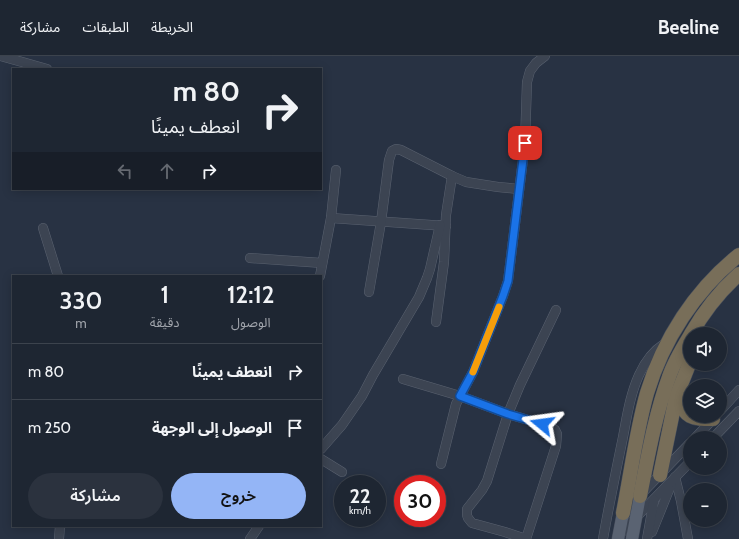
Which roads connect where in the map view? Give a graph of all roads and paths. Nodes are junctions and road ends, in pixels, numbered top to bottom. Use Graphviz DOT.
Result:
graph roads {
  1 [pos="1,56"];
  2 [pos="545,56"];
  3 [pos="43,68"];
  4 [pos="336,170"];
  5 [pos="452,176"];
  6 [pos="519,189"];
  7 [pos="331,218"];
  8 [pos="381,222"];
  9 [pos="443,225"];
  10 [pos="43,228"];
  11 [pos="739,255"];
  12 [pos="250,258"];
  13 [pos="322,263"];
  14 [pos="739,274"];
  15 [pos="58,275"];
  16 [pos="320,275"];
  17 [pos="369,292"];
  18 [pos="556,310"];
  19 [pos="436,322"];
  20 [pos="699,327"];
  21 [pos="668,341"];
  22 [pos="683,349"];
  23 [pos="686,371"];
  24 [pos="403,379"];
  25 [pos="739,390"];
  26 [pos="460,396"];
  27 [pos="676,397"];
  28 [pos="727,404"];
  29 [pos="683,410"];
  30 [pos="739,411"];
  31 [pos="508,414"];
  32 [pos="709,423"];
  33 [pos="702,431"];
  34 [pos="720,431"];
  35 [pos="322,448"];
  36 [pos="683,450"];
  37 [pos="322,459"];
  38 [pos="441,464"];
  39 [pos="683,469"];
  40 [pos="342,472"];
  41 [pos="660,475"];
  42 [pos="674,479"];
  43 [pos="647,498"];
  44 [pos="630,516"];
  45 [pos="60,527"];
  46 [pos="258,527"];
  47 [pos="618,537"];
  48 [pos="59,539"];
  49 [pos="250,539"];
  50 [pos="526,539"];
  51 [pos="603,539"];
  52 [pos="632,539"];
  53 [pos="648,539"];
  54 [pos="688,539"];
  1 -- 3 [label="street"];
  2 -- 6 [label="street"];
  4 -- 7 [label="street"];
  5 -- 6 [label="street"];
  5 -- 8 [label="street"];
  5 -- 9 [label="street"];
  6 -- 26 [label="street"];
  7 -- 8 [label="street"];
  7 -- 13 [label="street"];
  8 -- 9 [label="street"];
  8 -- 17 [label="street"];
  9 -- 19 [label="street"];
  9 -- 35 [label="street"];
  10 -- 15 [label="street"];
  11 -- 21 [label="highway"];
  12 -- 13 [label="street"];
  13 -- 16 [label="street"];
  14 -- 20 [label="highway"];
  18 -- 31 [label="street"];
  21 -- 44 [label="highway"];
  21 -- 51 [label="street"];
  22 -- 43 [label="highway"];
  23 -- 27 [label="highway"];
  24 -- 26 [label="street"];
  25 -- 28 [label="street"];
  26 -- 31 [label="street"];
  26 -- 38 [label="street"];
  27 -- 29 [label="highway"];
  27 -- 41 [label="highway"];
  30 -- 34 [label="street"];
  31 -- 50 [label="street"];
  31 -- 50 [label="street"];
  32 -- 33 [label="street"];
  36 -- 41 [label="street"];
  37 -- 40 [label="street"];
  39 -- 42 [label="street"];
  41 -- 43 [label="street"];
  41 -- 43 [label="street"];
  42 -- 43 [label="street"];
  42 -- 53 [label="street"];
  42 -- 54 [label="street"];
  43 -- 44 [label="main road"];
  43 -- 53 [label="street"];
  44 -- 47 [label="main road"];
  44 -- 52 [label="main road"];
  45 -- 48 [label="street"];
  46 -- 49 [label="street"];
}
